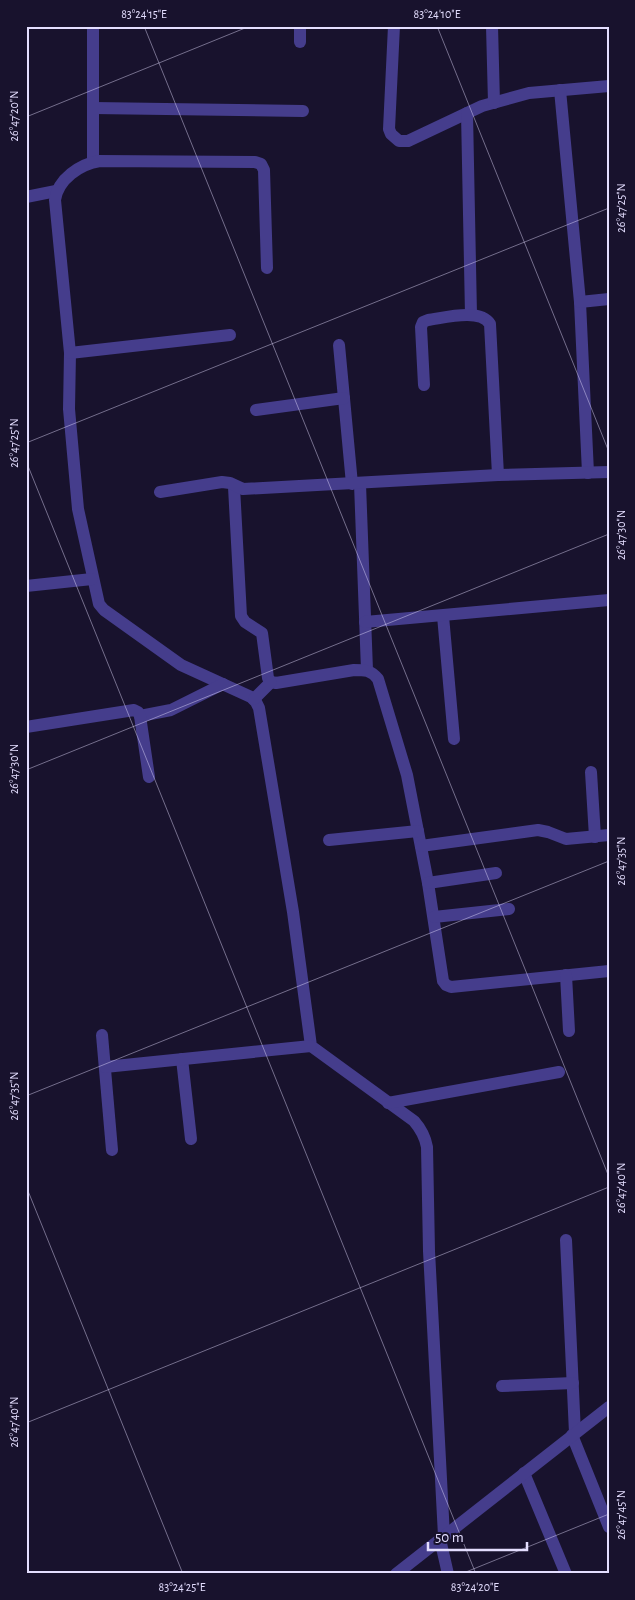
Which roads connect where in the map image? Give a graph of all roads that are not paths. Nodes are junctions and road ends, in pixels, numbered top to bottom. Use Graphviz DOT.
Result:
graph roads {
  1 [pos="93,26"];
  2 [pos="300,26"];
  3 [pos="394,26"];
  4 [pos="492,26"];
  5 [pos="300,42"];
  6 [pos="609,86"];
  7 [pos="560,90"];
  8 [pos="494,103"];
  9 [pos="93,108"];
  10 [pos="303,111"];
  11 [pos="467,113"];
  12 [pos="93,162"];
  13 [pos="56,190"];
  14 [pos="26,197"];
  15 [pos="267,268"];
  16 [pos="609,299"];
  17 [pos="580,302"];
  18 [pos="471,315"];
  19 [pos="230,335"];
  20 [pos="339,345"];
  21 [pos="70,353"];
  22 [pos="424,385"];
  23 [pos="344,398"];
  24 [pos="256,410"];
  25 [pos="609,472"];
  26 [pos="588,473"];
  27 [pos="498,475"];
  28 [pos="356,484"];
  29 [pos="234,486"];
  30 [pos="160,492"];
  31 [pos="92,579"];
  32 [pos="26,586"];
  33 [pos="609,600"];
  34 [pos="443,616"];
  35 [pos="365,622"];
  36 [pos="367,670"];
  37 [pos="271,682"];
  38 [pos="223,684"];
  39 [pos="254,700"];
  40 [pos="140,716"];
  41 [pos="26,727"];
  42 [pos="454,739"];
  43 [pos="591,772"];
  44 [pos="149,777"];
  45 [pos="418,832"];
  46 [pos="609,835"];
  47 [pos="595,837"];
  48 [pos="329,840"];
  49 [pos="421,846"];
  50 [pos="496,873"];
  51 [pos="428,883"];
  52 [pos="510,909"];
  53 [pos="434,917"];
  54 [pos="609,971"];
  55 [pos="566,975"];
  56 [pos="569,1031"];
  57 [pos="102,1035"];
  58 [pos="311,1046"];
  59 [pos="182,1059"];
  60 [pos="105,1067"];
  61 [pos="559,1072"];
  62 [pos="388,1102"];
  63 [pos="191,1138"];
  64 [pos="112,1150"];
  65 [pos="566,1240"];
  66 [pos="573,1383"];
  67 [pos="502,1386"];
  68 [pos="609,1407"];
  69 [pos="574,1434"];
  70 [pos="524,1473"];
  71 [pos="609,1527"];
  72 [pos="442,1538"];
  73 [pos="396,1574"];
  74 [pos="448,1574"];
  75 [pos="566,1574"];
  1 -- 9 [label="street"];
  2 -- 5 [label="street"];
  3 -- 11 [label="street"];
  4 -- 8 [label="street"];
  6 -- 7 [label="street"];
  7 -- 8 [label="street"];
  7 -- 17 [label="street"];
  8 -- 11 [label="street"];
  9 -- 10 [label="street"];
  9 -- 12 [label="street"];
  11 -- 18 [label="street"];
  12 -- 13 [label="street"];
  12 -- 15 [label="street"];
  13 -- 14 [label="street"];
  13 -- 21 [label="street"];
  16 -- 17 [label="street"];
  17 -- 26 [label="street"];
  18 -- 22 [label="street"];
  18 -- 27 [label="street"];
  19 -- 21 [label="street"];
  20 -- 23 [label="street"];
  21 -- 31 [label="street"];
  23 -- 24 [label="street"];
  23 -- 28 [label="street"];
  25 -- 26 [label="street"];
  26 -- 27 [label="street"];
  27 -- 28 [label="street"];
  28 -- 29 [label="street"];
  28 -- 35 [label="street"];
  29 -- 30 [label="street"];
  29 -- 37 [label="street"];
  31 -- 32 [label="street"];
  31 -- 38 [label="street"];
  33 -- 34 [label="street"];
  34 -- 35 [label="street"];
  34 -- 42 [label="street"];
  35 -- 36 [label="street"];
  36 -- 37 [label="street"];
  36 -- 45 [label="street"];
  37 -- 39 [label="street"];
  38 -- 39 [label="street"];
  38 -- 40 [label="street"];
  39 -- 58 [label="street"];
  40 -- 41 [label="street"];
  40 -- 44 [label="street"];
  43 -- 47 [label="street"];
  45 -- 48 [label="street"];
  45 -- 49 [label="street"];
  46 -- 47 [label="street"];
  47 -- 49 [label="street"];
  49 -- 51 [label="street"];
  50 -- 51 [label="street"];
  51 -- 53 [label="street"];
  52 -- 53 [label="street"];
  53 -- 55 [label="street"];
  54 -- 55 [label="street"];
  55 -- 56 [label="street"];
  57 -- 60 [label="street"];
  58 -- 59 [label="street"];
  58 -- 62 [label="street"];
  59 -- 60 [label="street"];
  59 -- 63 [label="street"];
  60 -- 64 [label="street"];
  61 -- 62 [label="street"];
  62 -- 72 [label="street"];
  65 -- 66 [label="street"];
  66 -- 67 [label="street"];
  66 -- 69 [label="street"];
  68 -- 69 [label="street"];
  69 -- 70 [label="street"];
  69 -- 71 [label="street"];
  70 -- 72 [label="street"];
  70 -- 75 [label="street"];
  72 -- 73 [label="street"];
  72 -- 74 [label="street"];
}
